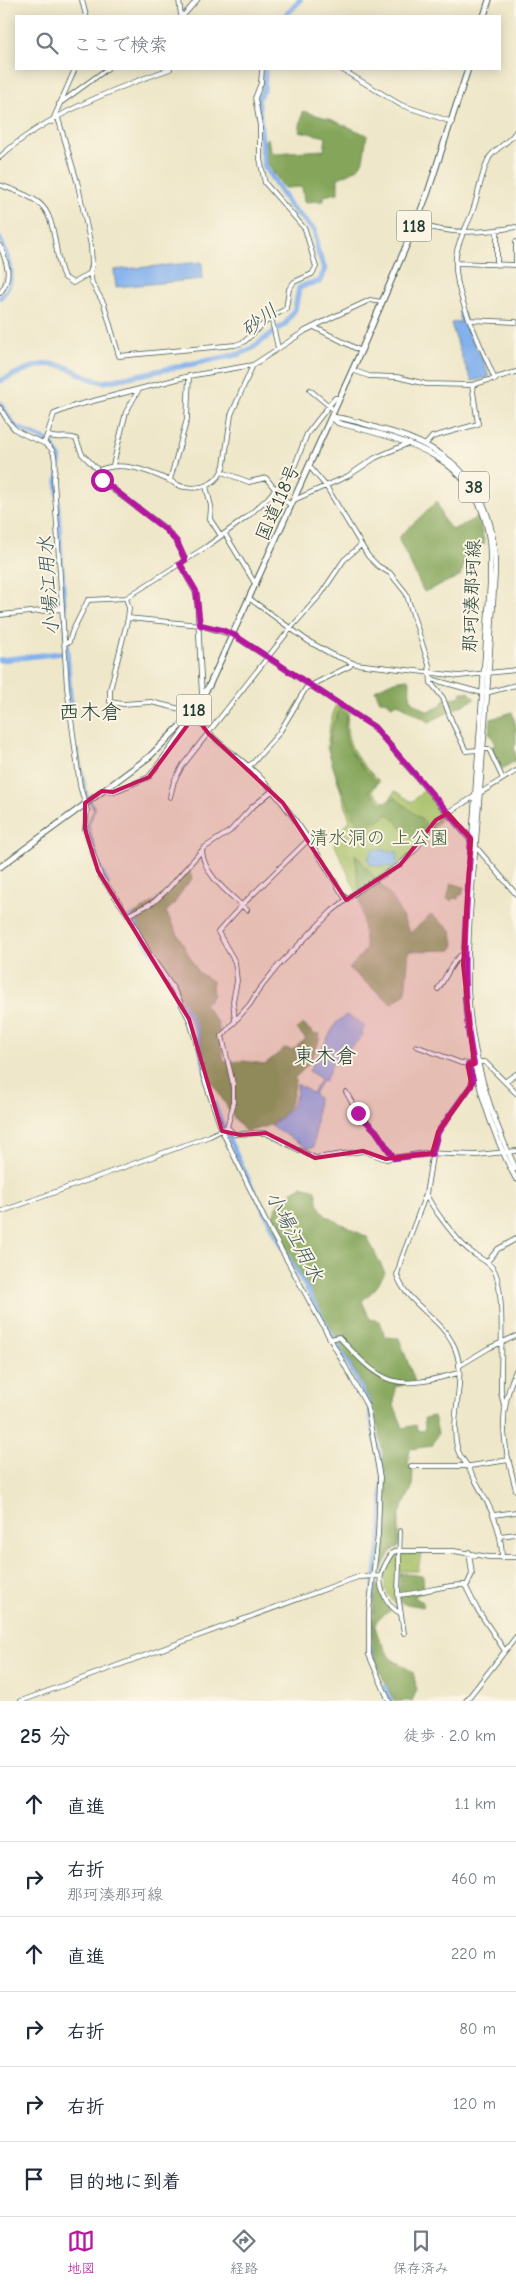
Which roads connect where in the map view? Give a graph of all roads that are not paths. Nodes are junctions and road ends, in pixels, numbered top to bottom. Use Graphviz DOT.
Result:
graph roads {
  1 [pos="82,0"];
  2 [pos="180,0"];
  3 [pos="198,0"];
  4 [pos="489,0"];
  5 [pos="86,15"];
  6 [pos="182,15"];
  7 [pos="183,15"];
  8 [pos="484,15"];
  9 [pos="75,70"];
  10 [pos="106,70"];
  11 [pos="167,70"];
  12 [pos="262,70"];
  13 [pos="343,70"];
  14 [pos="468,70"];
  15 [pos="59,104"];
  16 [pos="58,118"];
  17 [pos="52,122"];
  18 [pos="452,122"];
  19 [pos="516,132"];
  20 [pos="0,157"];
  21 [pos="0,185"];
  22 [pos="416,223"];
  23 [pos="516,227"];
  24 [pos="463,231"];
  25 [pos="497,231"];
  26 [pos="516,242"];
  27 [pos="0,246"];
  28 [pos="456,263"];
  29 [pos="497,265"];
  30 [pos="516,265"];
  31 [pos="90,274"];
  32 [pos="0,293"];
  33 [pos="382,302"];
  34 [pos="271,317"];
  35 [pos="470,320"];
  36 [pos="516,322"];
  37 [pos="314,327"];
  38 [pos="278,348"];
  39 [pos="361,351"];
  40 [pos="253,365"];
  41 [pos="352,370"];
  42 [pos="516,372"];
  43 [pos="189,376"];
  44 [pos="494,380"];
  45 [pos="472,385"];
  46 [pos="138,390"];
  47 [pos="310,390"];
  48 [pos="339,398"];
  49 [pos="327,405"];
  50 [pos="0,408"];
  51 [pos="334,410"];
  52 [pos="331,417"];
  53 [pos="409,443"];
  54 [pos="426,444"];
  55 [pos="113,465"];
  56 [pos="309,466"];
  57 [pos="97,471"];
  58 [pos="222,472"];
  59 [pos="170,480"];
  60 [pos="206,486"];
  61 [pos="326,486"];
  62 [pos="275,489"];
  63 [pos="292,503"];
  64 [pos="223,535"];
  65 [pos="361,545"];
  66 [pos="185,560"];
  67 [pos="180,564"];
  68 [pos="256,585"];
  69 [pos="126,598"];
  70 [pos="250,599"];
  71 [pos="61,609"];
  72 [pos="0,616"];
  73 [pos="128,618"];
  74 [pos="200,625"];
  75 [pos="290,629"];
  76 [pos="234,635"];
  77 [pos="67,643"];
  78 [pos="269,657"];
  79 [pos="352,663"];
  80 [pos="516,670"];
  81 [pos="430,673"];
  82 [pos="485,674"];
  83 [pos="431,679"];
  84 [pos="310,685"];
  85 [pos="516,685"];
  86 [pos="484,693"];
  87 [pos="202,698"];
  88 [pos="194,714"];
  89 [pos="208,733"];
  90 [pos="480,750"];
  91 [pos="248,766"];
  92 [pos="516,772"];
  93 [pos="503,779"];
  94 [pos="102,791"];
  95 [pos="272,791"];
  96 [pos="479,794"];
  97 [pos="170,797"];
  98 [pos="474,797"];
  99 [pos="85,804"];
  100 [pos="448,813"];
  101 [pos="471,839"];
  102 [pos="307,841"];
  103 [pos="476,845"];
  104 [pos="202,850"];
  105 [pos="0,866"];
  106 [pos="516,894"];
  107 [pos="346,900"];
  108 [pos="242,905"];
  109 [pos="248,910"];
  110 [pos="130,914"];
  111 [pos="464,954"];
  112 [pos="438,989"];
  113 [pos="235,1022"];
  114 [pos="416,1046"];
  115 [pos="473,1064"];
  116 [pos="516,1074"];
  117 [pos="506,1081"];
  118 [pos="346,1092"];
  119 [pos="516,1093"];
  120 [pos="224,1129"];
  121 [pos="516,1151"];
  122 [pos="506,1153"];
  123 [pos="432,1154"];
  124 [pos="394,1158"];
  125 [pos="516,1169"];
  126 [pos="516,1179"];
  127 [pos="426,1194"];
  128 [pos="0,1212"];
  129 [pos="516,1239"];
  130 [pos="487,1262"];
  131 [pos="516,1336"];
  132 [pos="333,1338"];
  133 [pos="500,1344"];
  134 [pos="459,1366"];
  135 [pos="516,1370"];
  136 [pos="458,1373"];
  137 [pos="504,1405"];
  138 [pos="509,1460"];
  139 [pos="467,1465"];
  140 [pos="411,1466"];
  141 [pos="513,1469"];
  142 [pos="516,1490"];
  143 [pos="516,1512"];
  144 [pos="494,1515"];
  145 [pos="400,1531"];
  146 [pos="516,1534"];
  147 [pos="500,1536"];
  148 [pos="400,1551"];
  149 [pos="469,1552"];
  150 [pos="516,1557"];
  151 [pos="502,1558"];
  152 [pos="376,1575"];
  153 [pos="465,1585"];
  154 [pos="398,1595"];
  155 [pos="400,1613"];
  156 [pos="404,1633"];
  157 [pos="516,1637"];
  158 [pos="505,1651"];
  159 [pos="21,1701"];
  160 [pos="389,1701"];
  161 [pos="466,1701"];
  1 -- 5 [label="street"];
  2 -- 6 [label="street"];
  3 -- 7 [label="street"];
  4 -- 8 [label="highway"];
  9 -- 15 [label="street"];
  10 -- 15 [label="street"];
  11 -- 16 [label="street"];
  12 -- 34 [label="street"];
  13 -- 18 [label="street"];
  14 -- 18 [label="highway, 国道118号 / 118"];
  15 -- 17 [label="street"];
  16 -- 17 [label="street"];
  16 -- 31 [label="street"];
  17 -- 20 [label="street"];
  18 -- 22 [label="highway, 国道118号 / 118"];
  19 -- 24 [label="street"];
  21 -- 31 [label="street"];
  22 -- 24 [label="street"];
  22 -- 33 [label="highway, 国道118号 / 118"];
  23 -- 25 [label="street"];
  24 -- 25 [label="street"];
  24 -- 28 [label="street"];
  25 -- 29 [label="street"];
  26 -- 30 [label="street"];
  27 -- 32 [label="street"];
  28 -- 29 [label="street"];
  28 -- 35 [label="street"];
  29 -- 30 [label="street"];
  31 -- 34 [label="street"];
  33 -- 37 [label="street"];
  33 -- 39 [label="highway, 国道118号 / 118"];
  34 -- 38 [label="street"];
  35 -- 36 [label="street"];
  35 -- 44 [label="street"];
  37 -- 38 [label="street"];
  37 -- 39 [label="street"];
  38 -- 40 [label="street"];
  39 -- 41 [label="highway, 国道118号 / 118"];
  40 -- 43 [label="street"];
  40 -- 58 [label="street"];
  41 -- 45 [label="street"];
  41 -- 48 [label="highway, 国道118号 / 118"];
  42 -- 44 [label="street"];
  43 -- 46 [label="street"];
  43 -- 59 [label="street"];
  44 -- 45 [label="street"];
  45 -- 54 [label="street"];
  46 -- 55 [label="street"];
  46 -- 57 [label="street"];
  47 -- 49 [label="street"];
  48 -- 49 [label="street"];
  48 -- 51 [label="highway, 国道118号 / 118"];
  49 -- 51 [label="street"];
  49 -- 62 [label="street"];
  50 -- 71 [label="street"];
  51 -- 52 [label="highway, 国道118号 / 118"];
  52 -- 53 [label="main road, 那珂湊那珂線 / 38"];
  52 -- 54 [label="main road, 那珂湊那珂線 / 38"];
  52 -- 56 [label="highway, 国道118号 / 118"];
  53 -- 61 [label="street"];
  53 -- 82 [label="main road, 那珂湊那珂線 / 38"];
  54 -- 82 [label="main road, 那珂湊那珂線 / 38"];
  55 -- 57 [label="street"];
  55 -- 59 [label="street"];
  56 -- 61 [label="street"];
  56 -- 63 [label="highway, 国道118号 / 118"];
  57 -- 66 [label="street"];
  58 -- 60 [label="street"];
  58 -- 62 [label="street"];
  59 -- 60 [label="street"];
  60 -- 64 [label="street"];
  61 -- 63 [label="street"];
  61 -- 65 [label="street"];
  62 -- 63 [label="street"];
  62 -- 64 [label="street"];
  63 -- 68 [label="highway, 国道118号 / 118"];
  64 -- 66 [label="street"];
  64 -- 68 [label="street"];
  65 -- 75 [label="street"];
  65 -- 81 [label="street"];
  66 -- 67 [label="street"];
  67 -- 69 [label="street"];
  67 -- 74 [label="street"];
  68 -- 70 [label="highway, 国道118号 / 118"];
  69 -- 73 [label="street"];
  69 -- 77 [label="street"];
  70 -- 75 [label="street"];
  70 -- 76 [label="highway, 国道118号 / 118"];
  71 -- 72 [label="street"];
  71 -- 77 [label="street"];
  73 -- 74 [label="street"];
  73 -- 88 [label="street"];
  74 -- 76 [label="street"];
  74 -- 87 [label="street"];
  75 -- 78 [label="street"];
  75 -- 79 [label="street"];
  76 -- 78 [label="street"];
  76 -- 87 [label="highway, 国道118号 / 118"];
  77 -- 99 [label="street"];
  78 -- 84 [label="street"];
  78 -- 89 [label="street"];
  79 -- 81 [label="street"];
  79 -- 84 [label="street"];
  80 -- 82 [label="street"];
  81 -- 82 [label="street"];
  81 -- 83 [label="street"];
  82 -- 86 [label="main road, 那珂湊那珂線 / 38"];
  83 -- 86 [label="street"];
  83 -- 90 [label="street"];
  84 -- 91 [label="street"];
  84 -- 100 [label="street"];
  85 -- 86 [label="street"];
  86 -- 90 [label="main road, 那珂湊那珂線 / 38"];
  87 -- 88 [label="highway, 国道118号 / 118"];
  88 -- 89 [label="street"];
  88 -- 94 [label="highway, 国道118号 / 118"];
  88 -- 94 [label="street"];
  89 -- 91 [label="street"];
  89 -- 97 [label="street"];
  90 -- 93 [label="street"];
  90 -- 96 [label="main road, 那珂湊那珂線 / 38"];
  90 -- 98 [label="main road, 那珂湊那珂線 / 38"];
  91 -- 95 [label="street"];
  92 -- 93 [label="street"];
  93 -- 96 [label="street"];
  94 -- 99 [label="highway, 国道118号 / 118"];
  95 -- 102 [label="street"];
  95 -- 104 [label="street"];
  96 -- 98 [label="street"];
  96 -- 103 [label="main road, 那珂湊那珂線 / 38"];
  98 -- 100 [label="street"];
  98 -- 101 [label="main road, 那珂湊那珂線 / 38"];
  99 -- 105 [label="highway, 国道118号 / 118"];
  99 -- 110 [label="street"];
  100 -- 101 [label="street"];
  100 -- 107 [label="street"];
  101 -- 103 [label="street"];
  101 -- 111 [label="main road, 那珂湊那珂線 / 38"];
  102 -- 107 [label="street"];
  102 -- 108 [label="street"];
  103 -- 106 [label="street"];
  103 -- 115 [label="main road, 那珂湊那珂線 / 38"];
  104 -- 108 [label="street"];
  104 -- 110 [label="street"];
  107 -- 113 [label="street"];
  108 -- 109 [label="street"];
  108 -- 113 [label="street"];
  110 -- 120 [label="street"];
  111 -- 112 [label="street"];
  111 -- 115 [label="main road, 那珂湊那珂線 / 38"];
  113 -- 120 [label="street"];
  114 -- 115 [label="street"];
  115 -- 117 [label="street"];
  115 -- 122 [label="main road, 那珂湊那珂線 / 38"];
  115 -- 123 [label="street"];
  116 -- 117 [label="street"];
  117 -- 119 [label="street"];
  118 -- 124 [label="street"];
  120 -- 124 [label="street"];
  120 -- 128 [label="street"];
  120 -- 132 [label="street"];
  121 -- 122 [label="street"];
  122 -- 123 [label="street"];
  122 -- 125 [label="main road, 那珂湊那珂線 / 38"];
  122 -- 126 [label="main road, 那珂湊那珂線 / 38"];
  123 -- 124 [label="street"];
  123 -- 127 [label="street"];
  127 -- 130 [label="street"];
  127 -- 134 [label="street"];
  129 -- 130 [label="street"];
  130 -- 133 [label="street"];
  131 -- 133 [label="street"];
  132 -- 136 [label="street"];
  132 -- 152 [label="street"];
  133 -- 134 [label="street"];
  133 -- 137 [label="street"];
  134 -- 136 [label="street"];
  135 -- 137 [label="street"];
  136 -- 139 [label="street"];
  137 -- 138 [label="street"];
  138 -- 139 [label="street"];
  138 -- 141 [label="street"];
  139 -- 140 [label="street"];
  139 -- 144 [label="street"];
  141 -- 142 [label="street"];
  143 -- 144 [label="street"];
  144 -- 147 [label="street"];
  145 -- 148 [label="street"];
  146 -- 147 [label="street"];
  147 -- 151 [label="street"];
  148 -- 149 [label="street"];
  148 -- 152 [label="street"];
  148 -- 154 [label="street"];
  149 -- 151 [label="street"];
  149 -- 153 [label="street"];
  150 -- 151 [label="street"];
  152 -- 155 [label="street"];
  152 -- 159 [label="street"];
  152 -- 160 [label="street"];
  153 -- 154 [label="street"];
  153 -- 158 [label="street"];
  154 -- 155 [label="street"];
  155 -- 156 [label="street"];
  157 -- 158 [label="street"];
  158 -- 161 [label="street"];
}
